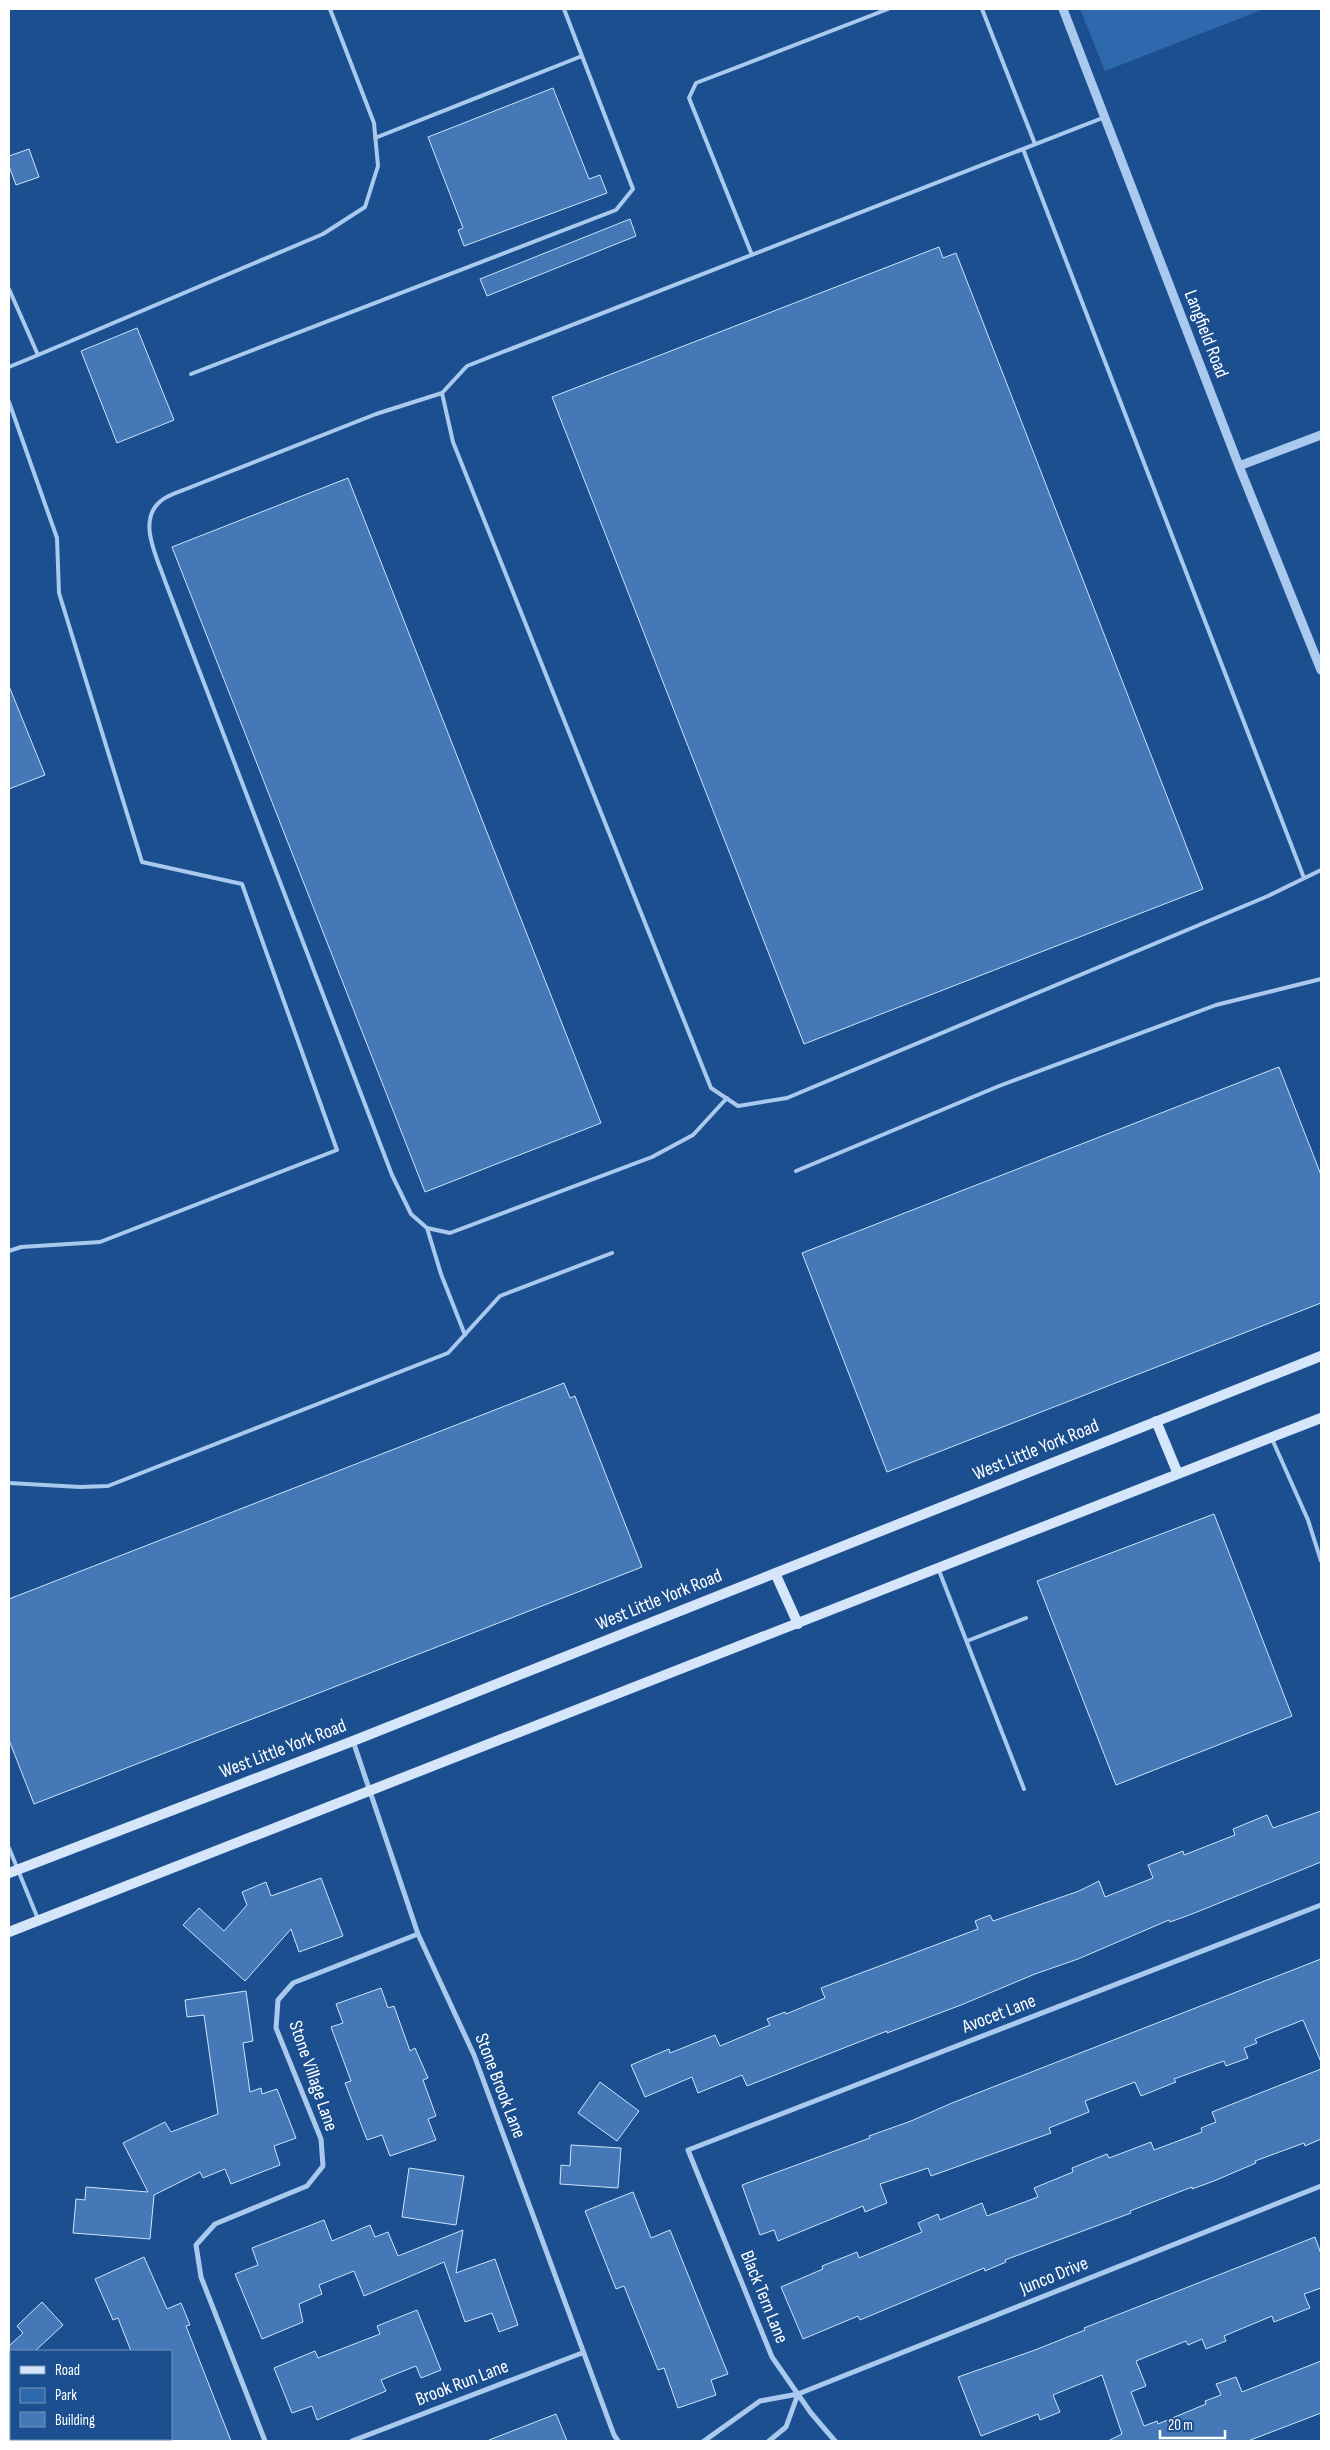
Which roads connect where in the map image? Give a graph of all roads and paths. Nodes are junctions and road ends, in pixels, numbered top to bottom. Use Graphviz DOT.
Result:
graph roads {
  1 [pos="330,9"];
  2 [pos="564,9"];
  3 [pos="888,9"];
  4 [pos="982,9"];
  5 [pos="1063,9"];
  6 [pos="582,56"];
  7 [pos="1104,117"];
  8 [pos="375,138"];
  9 [pos="1035,144"];
  10 [pos="1023,149"];
  11 [pos="752,255"];
  12 [pos="9,289"];
  13 [pos="38,356"];
  14 [pos="9,367"];
  15 [pos="192,374"];
  16 [pos="442,393"];
  17 [pos="9,402"];
  18 [pos="1321,436"];
  19 [pos="1240,466"];
  20 [pos="1321,670"];
  21 [pos="1321,870"];
  22 [pos="1304,878"];
  23 [pos="1321,979"];
  24 [pos="727,1098"];
  25 [pos="796,1171"];
  26 [pos="428,1228"];
  27 [pos="9,1251"];
  28 [pos="612,1253"];
  29 [pos="464,1335"];
  30 [pos="1321,1356"];
  31 [pos="1321,1418"];
  32 [pos="1156,1421"];
  33 [pos="1271,1437"];
  34 [pos="1178,1474"];
  35 [pos="9,1483"];
  36 [pos="1321,1561"];
  37 [pos="938,1568"];
  38 [pos="775,1573"];
  39 [pos="1026,1618"];
  40 [pos="798,1624"];
  41 [pos="967,1641"];
  42 [pos="353,1741"];
  43 [pos="1024,1790"];
  44 [pos="370,1792"];
  45 [pos="9,1848"];
  46 [pos="13,1871"];
  47 [pos="1321,1905"];
  48 [pos="39,1921"];
  49 [pos="9,1932"];
  50 [pos="418,1934"];
  51 [pos="688,2150"];
  52 [pos="1321,2186"];
  53 [pos="582,2353"];
  54 [pos="798,2394"];
  55 [pos="265,2441"];
  56 [pos="352,2441"];
  57 [pos="618,2441"];
  58 [pos="704,2441"];
  59 [pos="769,2441"];
  60 [pos="834,2441"];
  1 -- 8 [label="lane"];
  2 -- 6 [label="lane"];
  3 -- 11 [label="lane"];
  4 -- 9 [label="lane"];
  5 -- 7 [label="street, Langfield Road"];
  6 -- 8 [label="lane"];
  6 -- 15 [label="lane"];
  7 -- 9 [label="lane"];
  7 -- 19 [label="street, Langfield Road"];
  8 -- 13 [label="lane"];
  9 -- 10 [label="lane"];
  10 -- 11 [label="lane"];
  10 -- 22 [label="lane"];
  11 -- 16 [label="lane"];
  12 -- 13 [label="lane"];
  13 -- 14 [label="lane"];
  16 -- 24 [label="lane"];
  16 -- 26 [label="lane"];
  17 -- 27 [label="lane"];
  18 -- 19 [label="street"];
  19 -- 20 [label="street, Langfield Road"];
  21 -- 22 [label="lane"];
  22 -- 24 [label="lane"];
  23 -- 25 [label="lane"];
  24 -- 26 [label="lane"];
  26 -- 29 [label="lane"];
  28 -- 29 [label="lane"];
  29 -- 35 [label="lane"];
  30 -- 32 [label="main road, West Little York Road"];
  31 -- 33 [label="main road"];
  32 -- 34 [label="main road"];
  32 -- 38 [label="main road, West Little York Road"];
  33 -- 34 [label="main road"];
  33 -- 36 [label="lane"];
  34 -- 37 [label="main road"];
  37 -- 40 [label="main road"];
  37 -- 41 [label="lane"];
  38 -- 40 [label="main road"];
  38 -- 42 [label="main road, West Little York Road"];
  39 -- 41 [label="lane"];
  40 -- 44 [label="main road"];
  41 -- 43 [label="lane"];
  42 -- 44 [label="street, Stone Brook Lane"];
  42 -- 46 [label="main road, West Little York Road"];
  44 -- 48 [label="main road"];
  44 -- 50 [label="street, Stone Brook Lane"];
  45 -- 46 [label="lane"];
  46 -- 48 [label="lane"];
  47 -- 51 [label="street, Avocet Lane"];
  48 -- 49 [label="main road"];
  50 -- 53 [label="street, Stone Brook Lane"];
  50 -- 55 [label="street, Stone Village Lane"];
  51 -- 54 [label="street, Black Tern Lane"];
  52 -- 54 [label="street, Junco Drive"];
  53 -- 56 [label="street, Brook Run Lane"];
  53 -- 57 [label="street, Stone Brook Lane"];
  54 -- 58 [label="street, Junco Drive"];
  54 -- 59 [label="street"];
  54 -- 60 [label="street, Black Tern Lane"];
}
